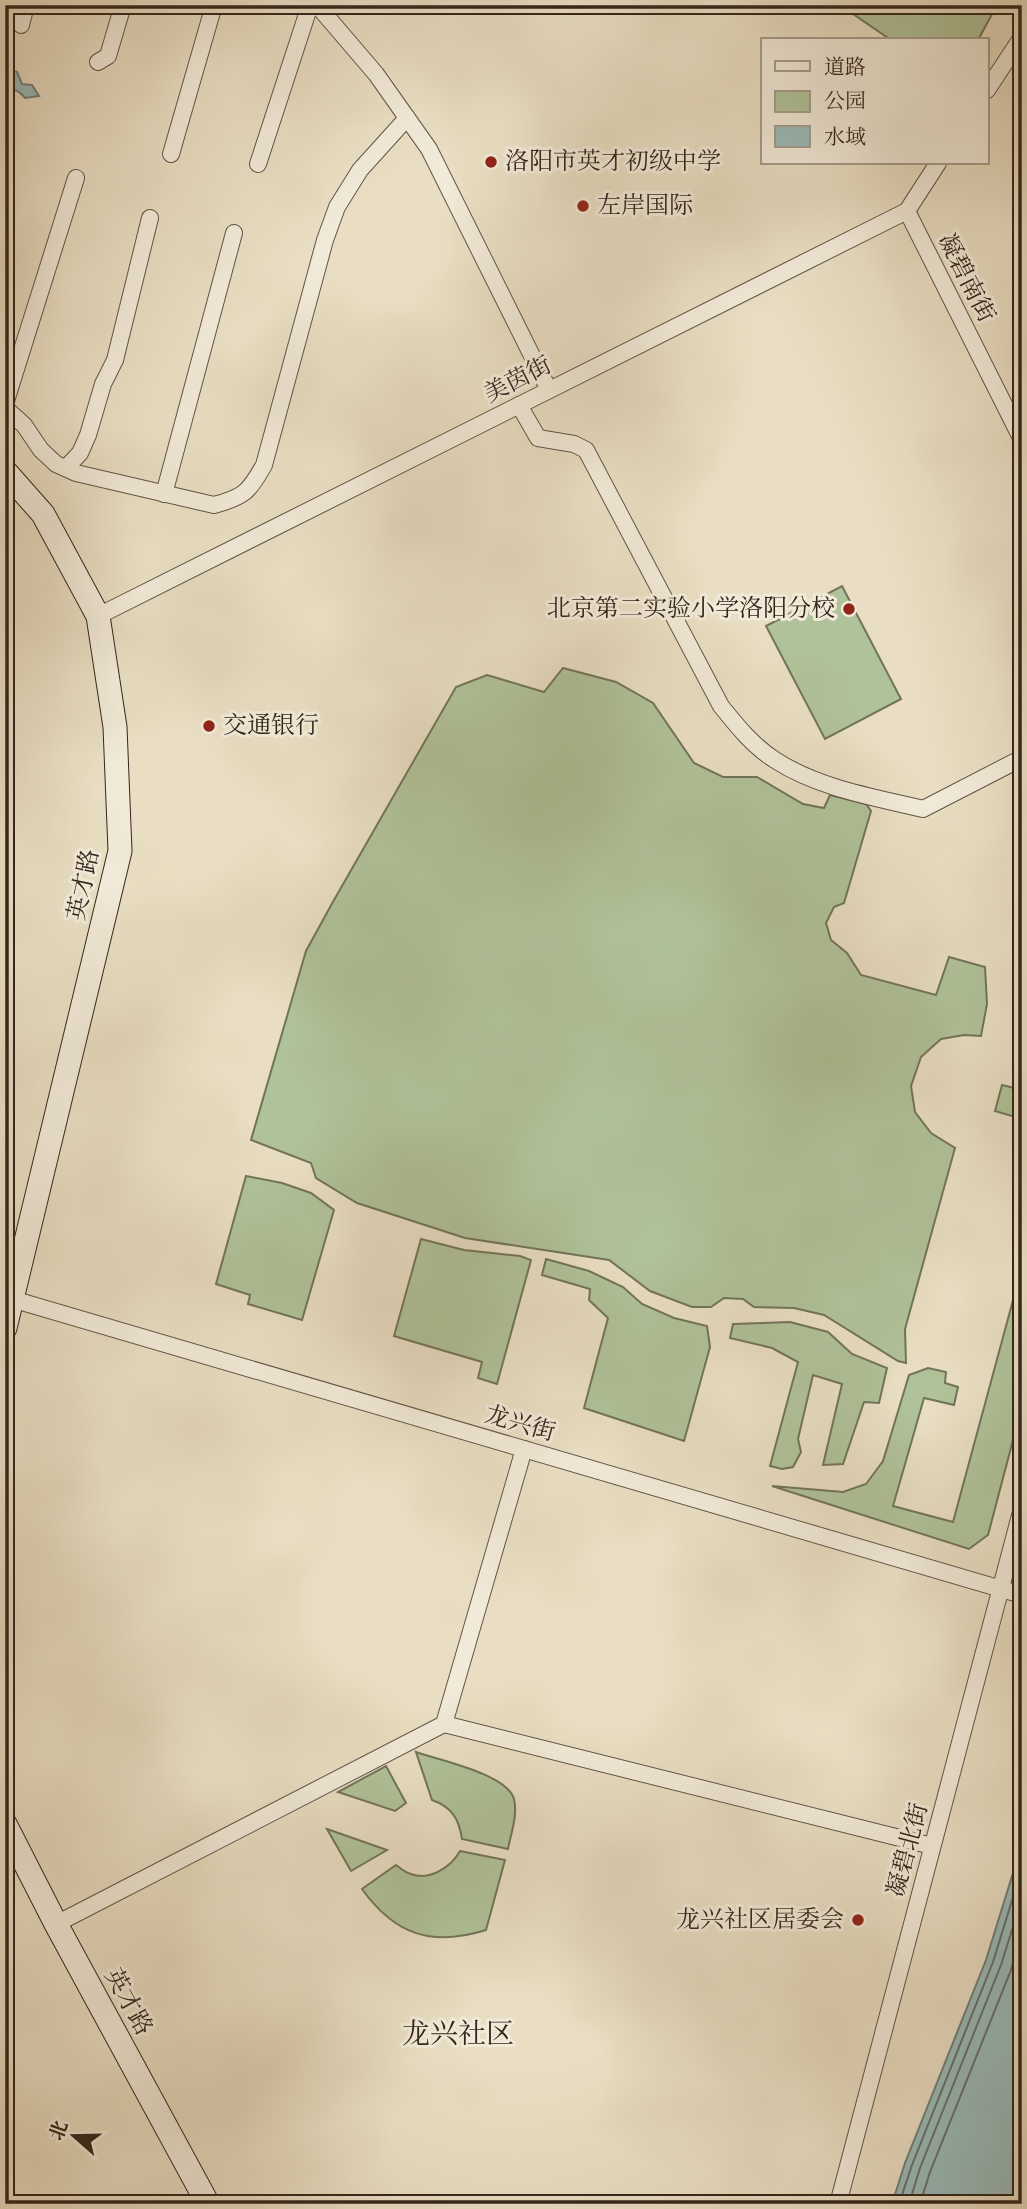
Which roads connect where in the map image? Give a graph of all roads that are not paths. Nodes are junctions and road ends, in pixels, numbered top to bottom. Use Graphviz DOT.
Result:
graph roads {
  1 [pos="26,5"];
  2 [pos="123,5"];
  3 [pos="214,5"];
  4 [pos="310,5"];
  5 [pos="317,5"];
  6 [pos="21,25"];
  7 [pos="1022,37"];
  8 [pos="98,62"];
  9 [pos="988,88"];
  10 [pos="407,117"];
  11 [pos="172,155"];
  12 [pos="258,164"];
  13 [pos="938,164"];
  14 [pos="76,178"];
  15 [pos="907,211"];
  16 [pos="150,218"];
  17 [pos="234,233"];
  18 [pos="549,390"];
  19 [pos="519,405"];
  20 [pos="5,406"];
  21 [pos="1022,440"];
  22 [pos="66,468"];
  23 [pos="5,471"];
  24 [pos="5,488"];
  25 [pos="164,494"];
  26 [pos="98,616"];
  27 [pos="1022,758"];
  28 [pos="8,1292"];
  29 [pos="5,1328"];
  30 [pos="524,1449"];
  31 [pos="1022,1508"];
  32 [pos="1000,1588"];
  33 [pos="1022,1595"];
  34 [pos="444,1724"];
  35 [pos="5,1824"];
  36 [pos="932,1846"];
  37 [pos="5,1849"];
  38 [pos="56,1924"];
  39 [pos="193,2204"];
  40 [pos="208,2204"];
  41 [pos="838,2204"];
  1 -- 6 [label="street"];
  2 -- 8 [label="street"];
  3 -- 11 [label="street"];
  4 -- 12 [label="street"];
  5 -- 10 [label="street"];
  7 -- 9 [label="street"];
  10 -- 18 [label="street"];
  10 -- 25 [label="street"];
  13 -- 15 [label="street, 美茵街"];
  14 -- 20 [label="street"];
  15 -- 18 [label="street, 美茵街"];
  15 -- 21 [label="street, 凝碧南街"];
  16 -- 22 [label="street"];
  17 -- 25 [label="street"];
  18 -- 19 [label="street, 美茵街"];
  19 -- 26 [label="street, 美茵街"];
  19 -- 27 [label="street"];
  20 -- 22 [label="street"];
  22 -- 25 [label="street"];
  23 -- 26 [label="main road, 英才路"];
  24 -- 28 [label="main road, 英才路"];
  26 -- 28 [label="main road, 英才路"];
  28 -- 29 [label="main road, 英才路"];
  28 -- 30 [label="street, 龙兴街"];
  30 -- 32 [label="street, 龙兴街"];
  30 -- 34 [label="street"];
  31 -- 32 [label="street, 凝碧北街"];
  32 -- 33 [label="street, 龙兴街"];
  32 -- 36 [label="street, 凝碧北街"];
  34 -- 36 [label="street"];
  34 -- 38 [label="street"];
  35 -- 38 [label="main road, 英才路"];
  36 -- 41 [label="street, 凝碧北街"];
  37 -- 39 [label="main road, 英才路"];
  38 -- 40 [label="main road, 英才路"];
}
